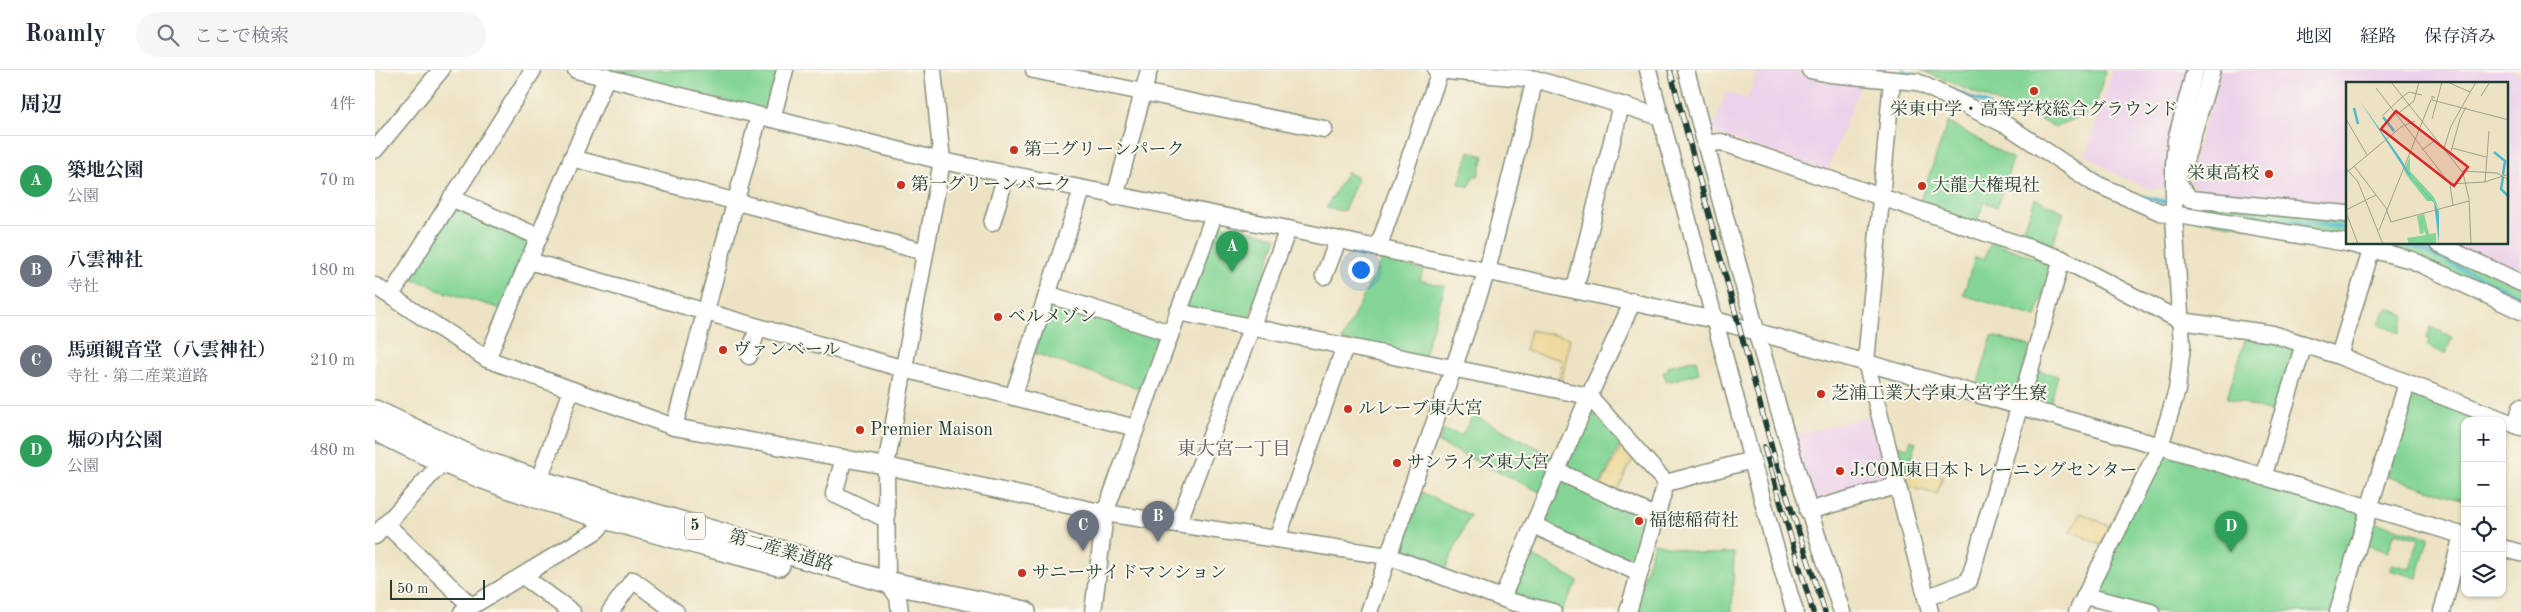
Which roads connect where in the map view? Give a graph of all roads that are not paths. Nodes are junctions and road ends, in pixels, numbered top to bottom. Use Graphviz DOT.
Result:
graph roads {
  1 [pos="441,70"];
  2 [pos="533,70"];
  3 [pos="576,70"];
  4 [pos="785,70"];
  5 [pos="933,70"];
  6 [pos="1034,70"];
  7 [pos="1149,70"];
  8 [pos="1648,70"];
  9 [pos="1686,70"];
  10 [pos="1810,70"];
  11 [pos="2195,70"];
  12 [pos="2212,70"];
  13 [pos="1438,71"];
  14 [pos="607,76"];
  15 [pos="1535,79"];
  16 [pos="1892,80"];
  17 [pos="1143,92"];
  18 [pos="1621,105"];
  19 [pos="1661,117"];
  20 [pos="766,118"];
  21 [pos="1324,129"];
  22 [pos="1705,144"];
  23 [pos="375,150"];
  24 [pos="572,158"];
  25 [pos="942,162"];
  26 [pos="1006,174"];
  27 [pos="2175,179"];
  28 [pos="1082,190"];
  29 [pos="1115,197"];
  30 [pos="1881,197"];
  31 [pos="451,198"];
  32 [pos="736,202"];
  33 [pos="2175,208"];
  34 [pos="2346,214"];
  35 [pos="1213,215"];
  36 [pos="991,223"];
  37 [pos="1288,229"];
  38 [pos="539,237"];
  39 [pos="1338,240"];
  40 [pos="2346,242"];
  41 [pos="2440,245"];
  42 [pos="2372,246"];
  43 [pos="1378,248"];
  44 [pos="925,252"];
  45 [pos="2061,259"];
  46 [pos="529,262"];
  47 [pos="1487,271"];
  48 [pos="1324,276"];
  49 [pos="2521,283"];
  50 [pos="375,286"];
  51 [pos="1575,289"];
  52 [pos="1047,294"];
  53 [pos="391,295"];
  54 [pos="1633,301"];
  55 [pos="2521,310"];
  56 [pos="705,312"];
  57 [pos="1178,312"];
  58 [pos="1715,320"];
  59 [pos="2181,321"];
  60 [pos="757,327"];
  61 [pos="1251,328"];
  62 [pos="1756,331"];
  63 [pos="1170,333"];
  64 [pos="2304,344"];
  65 [pos="1345,346"];
  66 [pos="749,356"];
  67 [pos="2339,356"];
  68 [pos="487,359"];
  69 [pos="1866,362"];
  70 [pos="1453,368"];
  71 [pos="904,369"];
  72 [pos="2407,383"];
  73 [pos="571,390"];
  74 [pos="1013,396"];
  75 [pos="1589,396"];
  76 [pos="2020,406"];
  77 [pos="2521,407"];
  78 [pos="375,411"];
  79 [pos="2518,426"];
  80 [pos="674,428"];
  81 [pos="1136,428"];
  82 [pos="375,429"];
  83 [pos="2160,446"];
  84 [pos="448,456"];
  85 [pos="844,458"];
  86 [pos="1752,460"];
  87 [pos="886,466"];
  88 [pos="1557,471"];
  89 [pos="2263,477"];
  90 [pos="1666,483"];
  91 [pos="1897,486"];
  92 [pos="536,489"];
  93 [pos="2369,508"];
  94 [pos="610,511"];
  95 [pos="1808,511"];
  96 [pos="1105,512"];
  97 [pos="1655,516"];
  98 [pos="886,519"];
  99 [pos="1178,524"];
  100 [pos="1533,525"];
  101 [pos="380,530"];
  102 [pos="2461,535"];
  103 [pos="1277,539"];
  104 [pos="2461,544"];
  105 [pos="2506,549"];
  106 [pos="2521,553"];
  107 [pos="1388,556"];
  108 [pos="1639,573"];
  109 [pos="523,576"];
  110 [pos="2085,596"];
  111 [pos="895,597"];
  112 [pos="1502,598"];
  113 [pos="1928,605"];
  114 [pos="467,609"];
  115 [pos="2143,611"];
  116 [pos="572,612"];
  117 [pos="610,612"];
  118 [pos="676,612"];
  119 [pos="971,612"];
  120 [pos="1025,612"];
  121 [pos="1093,612"];
  122 [pos="1369,612"];
  123 [pos="1553,612"];
  124 [pos="1627,612"];
  125 [pos="1795,612"];
  126 [pos="1842,612"];
  127 [pos="2077,612"];
  128 [pos="2338,612"];
  129 [pos="2443,612"];
  1 -- 23 [label="street"];
  2 -- 31 [label="street"];
  3 -- 14 [label="street"];
  4 -- 20 [label="street"];
  5 -- 25 [label="street"];
  6 -- 17 [label="street"];
  7 -- 17 [label="street"];
  8 -- 19 [label="street"];
  9 -- 22 [label="street"];
  10 -- 16 [label="street"];
  11 -- 27 [label="street"];
  12 -- 27 [label="street"];
  13 -- 15 [label="street"];
  13 -- 43 [label="street"];
  14 -- 20 [label="street"];
  14 -- 24 [label="street"];
  15 -- 18 [label="street"];
  15 -- 47 [label="street"];
  16 -- 30 [label="street"];
  16 -- 33 [label="street"];
  17 -- 21 [label="street"];
  17 -- 29 [label="street"];
  18 -- 19 [label="street"];
  18 -- 51 [label="street"];
  19 -- 58 [label="street"];
  20 -- 25 [label="street"];
  20 -- 32 [label="street"];
  22 -- 30 [label="street"];
  22 -- 62 [label="street"];
  24 -- 32 [label="street"];
  24 -- 38 [label="street"];
  25 -- 26 [label="street"];
  25 -- 44 [label="street"];
  26 -- 28 [label="street"];
  26 -- 36 [label="street"];
  27 -- 33 [label="street"];
  27 -- 34 [label="street"];
  28 -- 29 [label="street"];
  28 -- 52 [label="street"];
  29 -- 35 [label="street"];
  30 -- 45 [label="street"];
  30 -- 69 [label="street"];
  31 -- 38 [label="street"];
  31 -- 53 [label="street"];
  32 -- 44 [label="street"];
  32 -- 56 [label="street"];
  33 -- 40 [label="street"];
  33 -- 59 [label="street"];
  35 -- 37 [label="street"];
  35 -- 57 [label="street"];
  37 -- 39 [label="street"];
  37 -- 61 [label="street"];
  38 -- 46 [label="street"];
  39 -- 43 [label="street"];
  39 -- 48 [label="street"];
  41 -- 49 [label="street"];
  42 -- 55 [label="street"];
  42 -- 67 [label="street"];
  43 -- 47 [label="street"];
  44 -- 71 [label="street"];
  45 -- 59 [label="street"];
  45 -- 76 [label="street"];
  46 -- 56 [label="street"];
  46 -- 68 [label="street"];
  47 -- 51 [label="street"];
  47 -- 70 [label="street"];
  50 -- 53 [label="street"];
  51 -- 54 [label="street"];
  52 -- 63 [label="street"];
  52 -- 74 [label="street"];
  53 -- 68 [label="street"];
  54 -- 58 [label="street"];
  54 -- 75 [label="street"];
  56 -- 60 [label="street"];
  56 -- 80 [label="street"];
  57 -- 61 [label="street"];
  57 -- 63 [label="street"];
  58 -- 62 [label="street"];
  58 -- 86 [label="street"];
  59 -- 64 [label="street"];
  59 -- 83 [label="street"];
  60 -- 66 [label="street"];
  60 -- 71 [label="street"];
  61 -- 65 [label="street"];
  61 -- 99 [label="street"];
  62 -- 69 [label="street"];
  62 -- 95 [label="street"];
  63 -- 81 [label="street"];
  64 -- 67 [label="street"];
  64 -- 89 [label="street"];
  65 -- 70 [label="street"];
  65 -- 103 [label="street"];
  67 -- 72 [label="street"];
  68 -- 73 [label="street"];
  69 -- 76 [label="street"];
  69 -- 91 [label="street"];
  70 -- 75 [label="street"];
  70 -- 107 [label="street"];
  71 -- 74 [label="street"];
  71 -- 87 [label="street"];
  72 -- 79 [label="street"];
  72 -- 93 [label="street"];
  73 -- 80 [label="street"];
  73 -- 92 [label="street"];
  74 -- 81 [label="street"];
  75 -- 88 [label="street"];
  75 -- 90 [label="street"];
  76 -- 83 [label="street"];
  76 -- 113 [label="street"];
  77 -- 79 [label="street"];
  78 -- 84 [label="main road, 第二産業道路 / 5"];
  80 -- 85 [label="street"];
  81 -- 96 [label="street"];
  82 -- 84 [label="main road, 第二産業道路 / 5"];
  83 -- 89 [label="street"];
  83 -- 110 [label="street"];
  84 -- 92 [label="main road, 第二産業道路 / 5"];
  84 -- 101 [label="street"];
  85 -- 87 [label="street"];
  85 -- 98 [label="street"];
  86 -- 90 [label="street"];
  86 -- 125 [label="street"];
  87 -- 96 [label="street"];
  87 -- 98 [label="street"];
  88 -- 97 [label="street"];
  88 -- 100 [label="street"];
  89 -- 93 [label="street"];
  90 -- 97 [label="street"];
  91 -- 95 [label="street"];
  91 -- 113 [label="street"];
  92 -- 94 [label="main road, 第二産業道路 / 5"];
  93 -- 102 [label="street"];
  93 -- 128 [label="street"];
  94 -- 109 [label="street"];
  94 -- 111 [label="main road, 第二産業道路 / 5"];
  95 -- 126 [label="street"];
  96 -- 99 [label="street"];
  96 -- 121 [label="street"];
  97 -- 108 [label="street"];
  98 -- 111 [label="street"];
  99 -- 103 [label="street"];
  100 -- 108 [label="street"];
  100 -- 112 [label="street"];
  101 -- 114 [label="street"];
  103 -- 107 [label="street"];
  104 -- 129 [label="street"];
  105 -- 106 [label="street"];
  107 -- 112 [label="street"];
  107 -- 122 [label="street"];
  108 -- 124 [label="street"];
  109 -- 114 [label="street"];
  109 -- 116 [label="street"];
  110 -- 115 [label="street"];
  110 -- 127 [label="street"];
  111 -- 119 [label="main road, 第二産業道路 / 5"];
  111 -- 120 [label="main road, 第二産業道路 / 5"];
  112 -- 123 [label="street"];
  117 -- 118 [label="street"];
}
